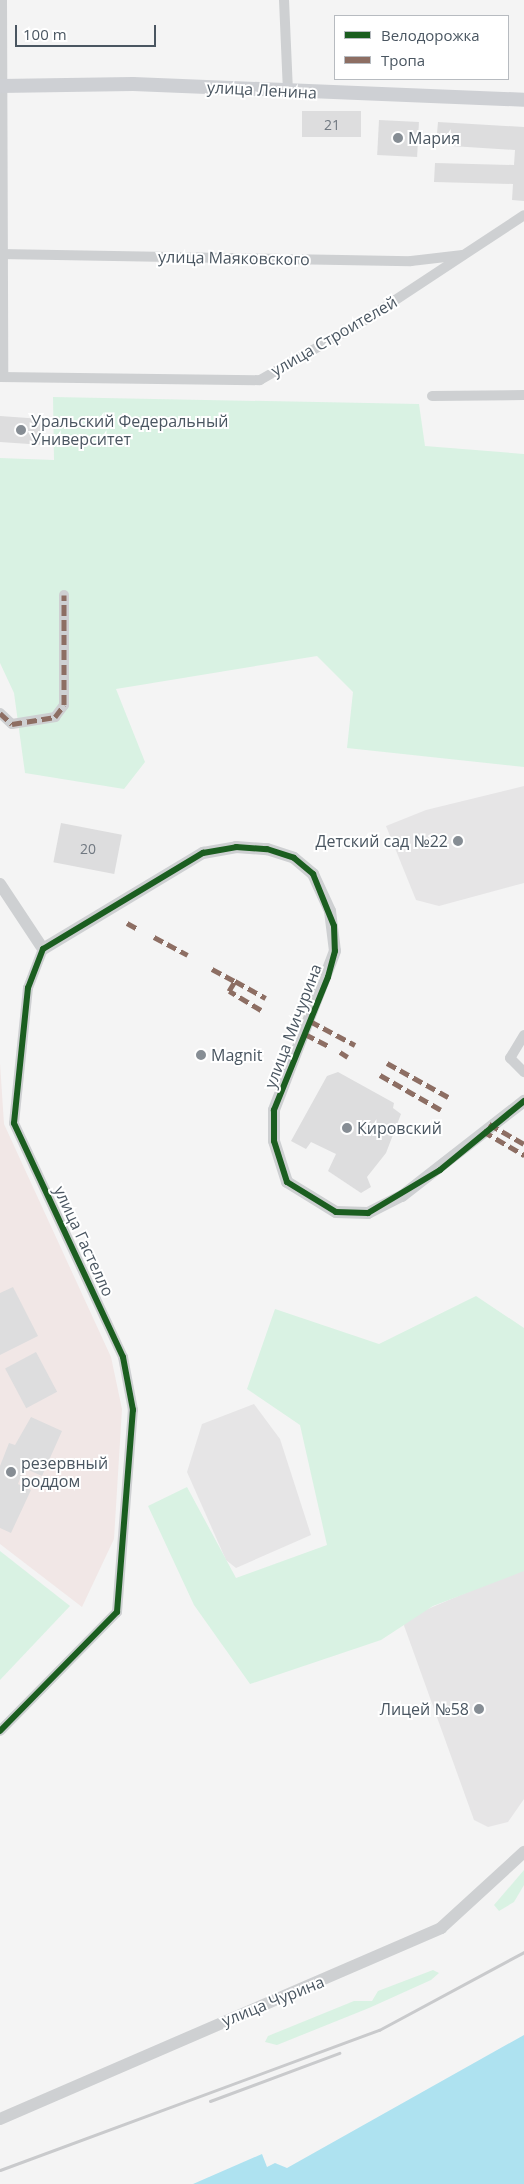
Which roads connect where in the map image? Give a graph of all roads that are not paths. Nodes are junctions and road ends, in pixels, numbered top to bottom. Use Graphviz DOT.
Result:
graph roads {
  1 [pos="2,0"];
  2 [pos="284,0"];
  3 [pos="2,86"];
  4 [pos="288,92"];
  5 [pos="524,100"];
  6 [pos="524,215"];
  7 [pos="2,254"];
  8 [pos="467,255"];
  9 [pos="2,377"];
  10 [pos="524,395"];
  11 [pos="432,396"];
  12 [pos="64,595"];
  13 [pos="0,713"];
  14 [pos="0,884"];
  15 [pos="43,948"];
  16 [pos="524,1035"];
  17 [pos="524,1072"];
  18 [pos="524,1101"];
  19 [pos="0,1731"];
  20 [pos="524,1852"];
  21 [pos="0,2119"];
  1 -- 3 [label="street"];
  2 -- 4 [label="street"];
  3 -- 4 [label="main road, улица Ленина"];
  3 -- 7 [label="street"];
  4 -- 5 [label="main road, улица Ленина"];
  6 -- 8 [label="street, улица Строителей"];
  7 -- 8 [label="street, улица Маяковского"];
  7 -- 9 [label="street"];
  8 -- 9 [label="street, улица Строителей"];
  10 -- 11 [label="street"];
  12 -- 13 [label="street"];
  14 -- 15 [label="street"];
  15 -- 18 [label="street, улица Мичурина"];
  15 -- 19 [label="street, улица Гастелло"];
  16 -- 17 [label="street"];
  20 -- 21 [label="street, улица Чурина"];
}
